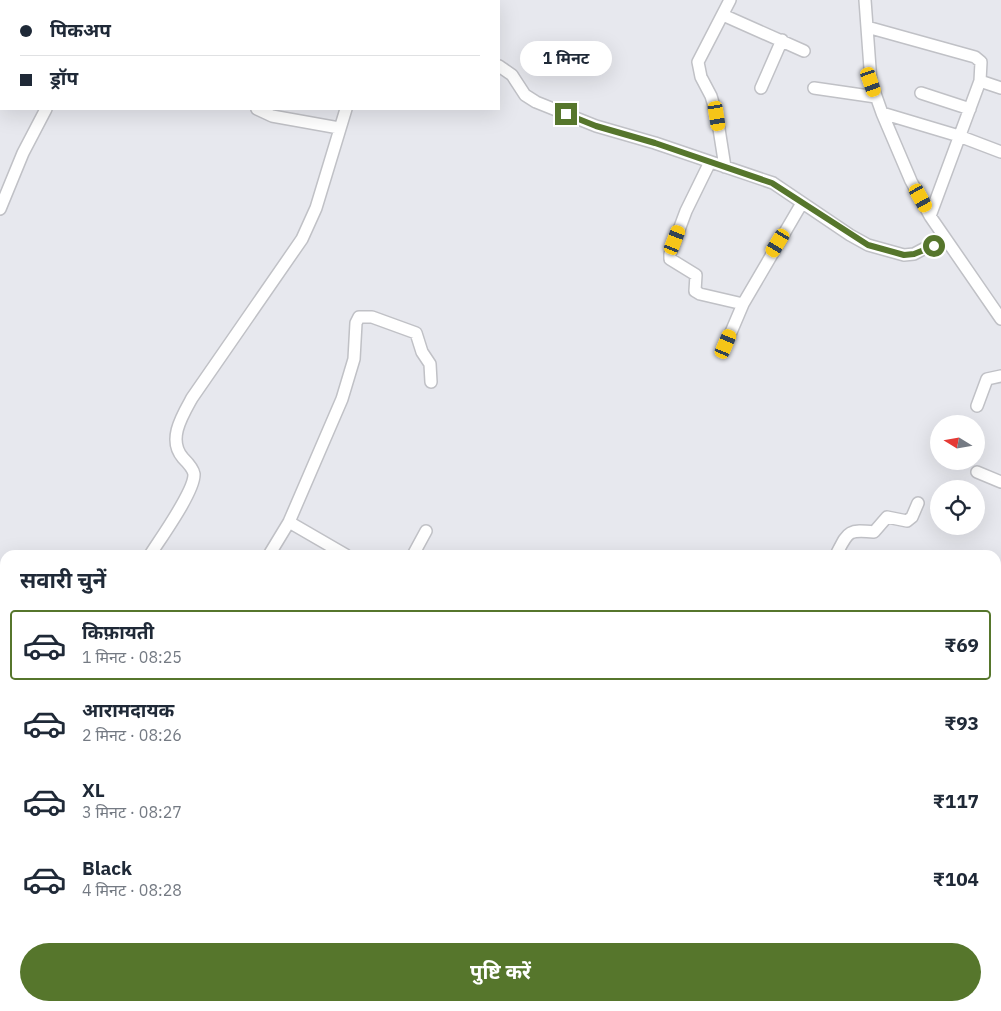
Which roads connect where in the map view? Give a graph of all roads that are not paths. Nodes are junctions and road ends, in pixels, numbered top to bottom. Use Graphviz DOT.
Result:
graph roads {
  1 [pos="730,0"];
  2 [pos="865,0"];
  3 [pos="723,15"];
  4 [pos="867,27"];
  5 [pos="782,40"];
  6 [pos="804,51"];
  7 [pos="500,67"];
  8 [pos="980,81"];
  9 [pos="761,88"];
  10 [pos="814,88"];
  11 [pos="1001,88"];
  12 [pos="921,93"];
  13 [pos="876,97"];
  14 [pos="970,109"];
  15 [pos="45,110"];
  16 [pos="259,110"];
  17 [pos="346,110"];
  18 [pos="882,113"];
  19 [pos="339,128"];
  20 [pos="959,136"];
  21 [pos="1001,152"];
  22 [pos="710,162"];
  23 [pos="725,167"];
  24 [pos="802,203"];
  25 [pos="0,209"];
  26 [pos="930,216"];
  27 [pos="944,238"];
  28 [pos="743,304"];
  29 [pos="1001,319"];
  30 [pos="726,344"];
  31 [pos="1001,376"];
  32 [pos="432,382"];
  33 [pos="977,406"];
  34 [pos="977,472"];
  35 [pos="1001,482"];
  36 [pos="918,503"];
  37 [pos="289,522"];
  38 [pos="426,531"];
  39 [pos="153,550"];
  40 [pos="272,550"];
  41 [pos="328,550"];
  42 [pos="416,550"];
  43 [pos="839,550"];
  1 -- 3 [label="street"];
  2 -- 4 [label="street"];
  3 -- 5 [label="street"];
  3 -- 23 [label="street"];
  4 -- 8 [label="street"];
  4 -- 13 [label="street"];
  5 -- 6 [label="street"];
  5 -- 9 [label="street"];
  7 -- 22 [label="street"];
  8 -- 11 [label="street"];
  8 -- 14 [label="street"];
  10 -- 13 [label="street"];
  12 -- 14 [label="street"];
  13 -- 18 [label="street"];
  14 -- 20 [label="street"];
  15 -- 25 [label="street"];
  16 -- 19 [label="street"];
  17 -- 19 [label="street"];
  18 -- 20 [label="street"];
  18 -- 26 [label="street"];
  19 -- 39 [label="street"];
  20 -- 21 [label="street"];
  20 -- 26 [label="street"];
  22 -- 23 [label="street"];
  22 -- 28 [label="street"];
  23 -- 24 [label="street"];
  24 -- 27 [label="street"];
  24 -- 28 [label="street"];
  26 -- 27 [label="street"];
  27 -- 29 [label="street"];
  28 -- 30 [label="street"];
  31 -- 33 [label="street"];
  32 -- 37 [label="street"];
  34 -- 35 [label="street"];
  36 -- 43 [label="street"];
  37 -- 40 [label="street"];
  37 -- 41 [label="street"];
  38 -- 42 [label="street"];
}
